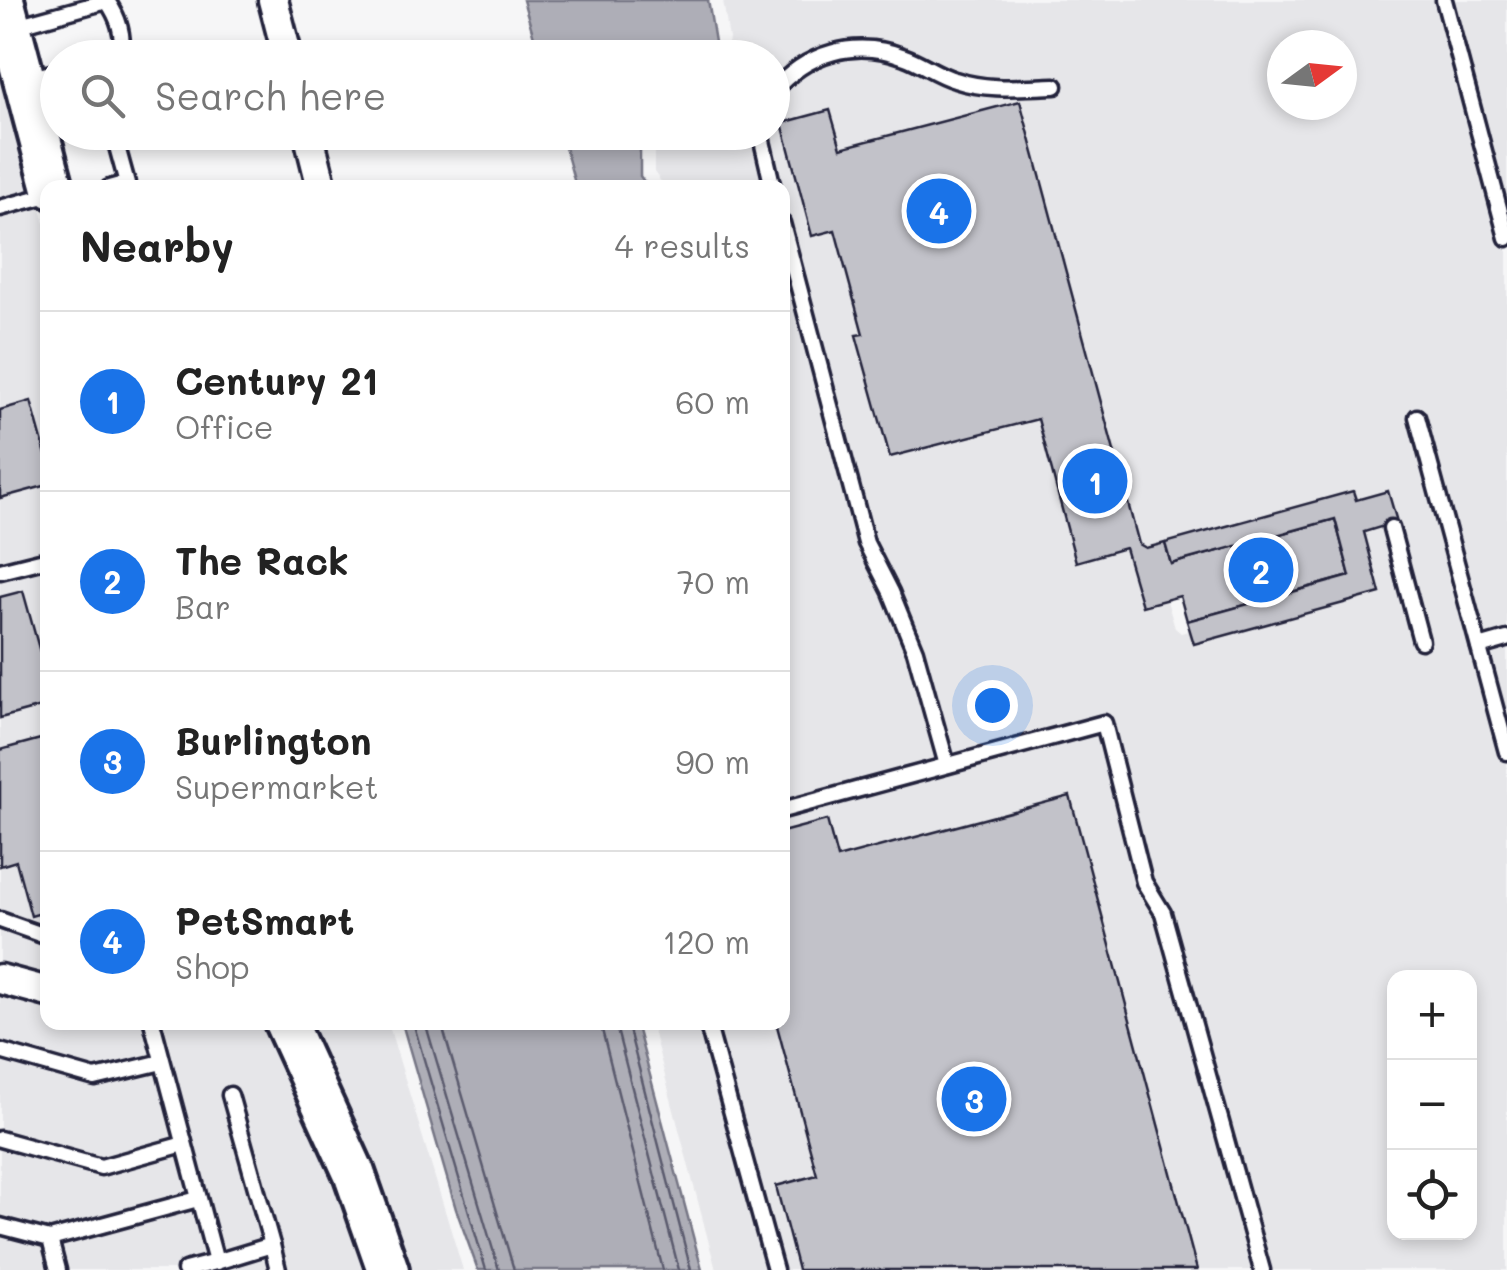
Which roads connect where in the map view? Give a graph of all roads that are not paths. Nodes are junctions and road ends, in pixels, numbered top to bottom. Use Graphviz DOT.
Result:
graph roads {
  1 [pos="273,0"];
  2 [pos="1444,0"];
  3 [pos="6,14"];
  4 [pos="123,40"];
  5 [pos="283,40"];
  6 [pos="790,73"];
  7 [pos="40,74"];
  8 [pos="1055,86"];
  9 [pos="50,150"];
  10 [pos="118,150"];
  11 [pos="312,150"];
  12 [pos="764,150"];
  13 [pos="52,180"];
  14 [pos="126,180"];
  15 [pos="320,180"];
  16 [pos="772,180"];
  17 [pos="40,197"];
  18 [pos="0,208"];
  19 [pos="1507,238"];
  20 [pos="790,253"];
  21 [pos="1416,417"];
  22 [pos="1391,528"];
  23 [pos="40,561"];
  24 [pos="0,570"];
  25 [pos="1507,639"];
  26 [pos="1421,641"];
  27 [pos="1479,647"];
  28 [pos="1507,752"];
  29 [pos="947,765"];
  30 [pos="790,808"];
  31 [pos="0,920"];
  32 [pos="40,933"];
  33 [pos="0,980"];
  34 [pos="40,990"];
  35 [pos="154,1030"];
  36 [pos="289,1030"];
  37 [pos="710,1030"];
  38 [pos="0,1051"];
  39 [pos="162,1062"];
  40 [pos="230,1095"];
  41 [pos="0,1139"];
  42 [pos="184,1144"];
  43 [pos="198,1199"];
  44 [pos="0,1226"];
  45 [pos="50,1239"];
  46 [pos="272,1245"];
  47 [pos="216,1262"];
  48 [pos="58,1270"];
  49 [pos="185,1270"];
  50 [pos="278,1270"];
  51 [pos="388,1270"];
  52 [pos="775,1270"];
  53 [pos="1262,1270"];
  1 -- 5 [label="street"];
  2 -- 19 [label="lane"];
  3 -- 4 [label="lane"];
  3 -- 7 [label="street"];
  6 -- 8 [label="lane"];
  9 -- 13 [label="street"];
  10 -- 14 [label="lane"];
  11 -- 15 [label="street"];
  12 -- 16 [label="lane"];
  17 -- 18 [label="lane"];
  20 -- 29 [label="lane"];
  21 -- 27 [label="lane"];
  22 -- 26 [label="lane"];
  23 -- 24 [label="lane"];
  25 -- 27 [label="lane"];
  27 -- 28 [label="lane"];
  29 -- 30 [label="lane"];
  29 -- 53 [label="lane"];
  31 -- 32 [label="lane"];
  33 -- 34 [label="street"];
  35 -- 39 [label="lane"];
  36 -- 51 [label="street"];
  37 -- 52 [label="lane"];
  38 -- 39 [label="lane"];
  39 -- 42 [label="lane"];
  40 -- 46 [label="lane"];
  41 -- 42 [label="lane"];
  42 -- 43 [label="lane"];
  43 -- 45 [label="lane"];
  43 -- 47 [label="lane"];
  44 -- 45 [label="lane"];
  45 -- 48 [label="lane"];
  46 -- 47 [label="lane"];
  46 -- 50 [label="lane"];
  47 -- 49 [label="lane"];
}
